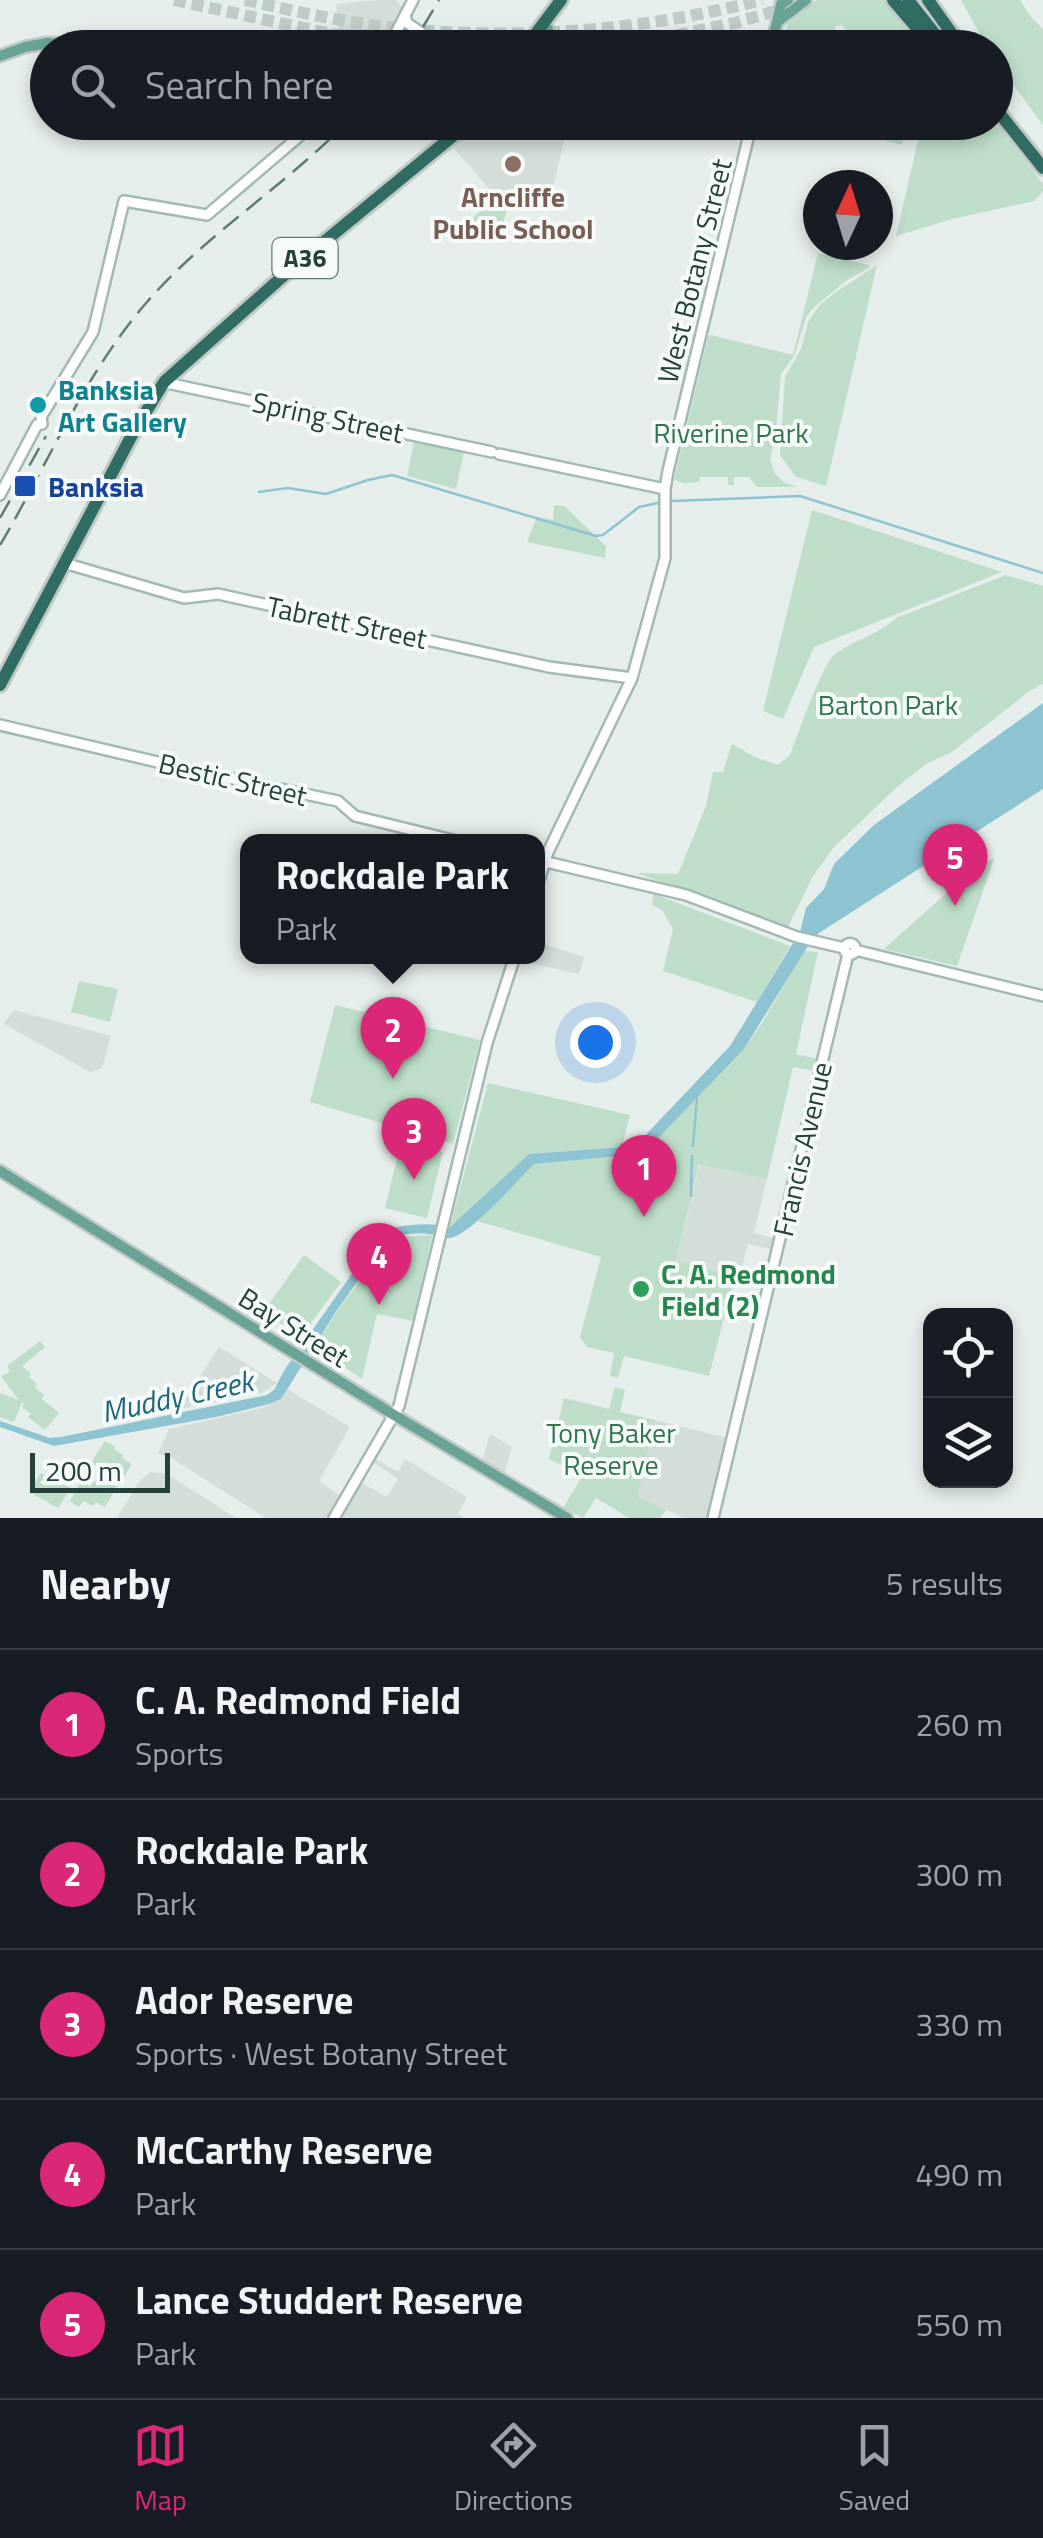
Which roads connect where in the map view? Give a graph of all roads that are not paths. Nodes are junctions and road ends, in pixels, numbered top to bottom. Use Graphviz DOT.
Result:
graph roads {
  1 [pos="413,0"];
  2 [pos="561,0"];
  3 [pos="570,0"];
  4 [pos="806,0"];
  5 [pos="893,0"];
  6 [pos="912,0"];
  7 [pos="928,0"];
  8 [pos="783,2"];
  9 [pos="405,14"];
  10 [pos="776,22"];
  11 [pos="545,28"];
  12 [pos="397,30"];
  13 [pos="417,30"];
  14 [pos="539,30"];
  15 [pos="542,30"];
  16 [pos="774,30"];
  17 [pos="919,30"];
  18 [pos="936,30"];
  19 [pos="949,30"];
  20 [pos="30,47"];
  21 [pos="0,56"];
  22 [pos="1013,127"];
  23 [pos="1013,130"];
  24 [pos="295,140"];
  25 [pos="438,140"];
  26 [pos="448,140"];
  27 [pos="748,140"];
  28 [pos="1043,159"];
  29 [pos="1043,168"];
  30 [pos="161,381"];
  31 [pos="666,489"];
  32 [pos="0,495"];
  33 [pos="64,564"];
  34 [pos="0,671"];
  35 [pos="632,678"];
  36 [pos="0,685"];
  37 [pos="0,724"];
  38 [pos="428,834"];
  39 [pos="545,852"];
  40 [pos="545,861"];
  41 [pos="849,951"];
  42 [pos="512,964"];
  43 [pos="1043,996"];
  44 [pos="0,1171"];
  45 [pos="394,1416"];
  46 [pos="334,1518"];
  47 [pos="566,1518"];
  48 [pos="713,1518"];
  1 -- 9 [label="main road"];
  2 -- 11 [label="highway"];
  3 -- 11 [label="highway"];
  4 -- 10 [label="main road"];
  5 -- 17 [label="highway"];
  6 -- 18 [label="highway"];
  7 -- 19 [label="highway"];
  8 -- 10 [label="main road"];
  9 -- 12 [label="main road"];
  9 -- 13 [label="main road"];
  10 -- 16 [label="main road"];
  11 -- 14 [label="main road"];
  11 -- 15 [label="highway"];
  20 -- 21 [label="main road"];
  22 -- 28 [label="highway"];
  23 -- 29 [label="highway"];
  24 -- 32 [label="main road"];
  25 -- 30 [label="highway, A36"];
  26 -- 30 [label="highway, A36"];
  27 -- 31 [label="main road, West Botany Street"];
  30 -- 31 [label="main road, Spring Street"];
  30 -- 33 [label="highway, A36"];
  30 -- 34 [label="highway, A36"];
  31 -- 35 [label="main road, West Botany Street"];
  33 -- 35 [label="main road, Tabrett Street"];
  33 -- 36 [label="highway, A36"];
  35 -- 39 [label="main road, West Botany Street"];
  37 -- 38 [label="main road, Bestic Street"];
  40 -- 41 [label="main road"];
  41 -- 43 [label="main road"];
  41 -- 48 [label="main road, Francis Avenue"];
  42 -- 45 [label="main road"];
  44 -- 45 [label="main road, Bay Street"];
  45 -- 46 [label="main road"];
  45 -- 47 [label="main road, Bay Street"];
}
